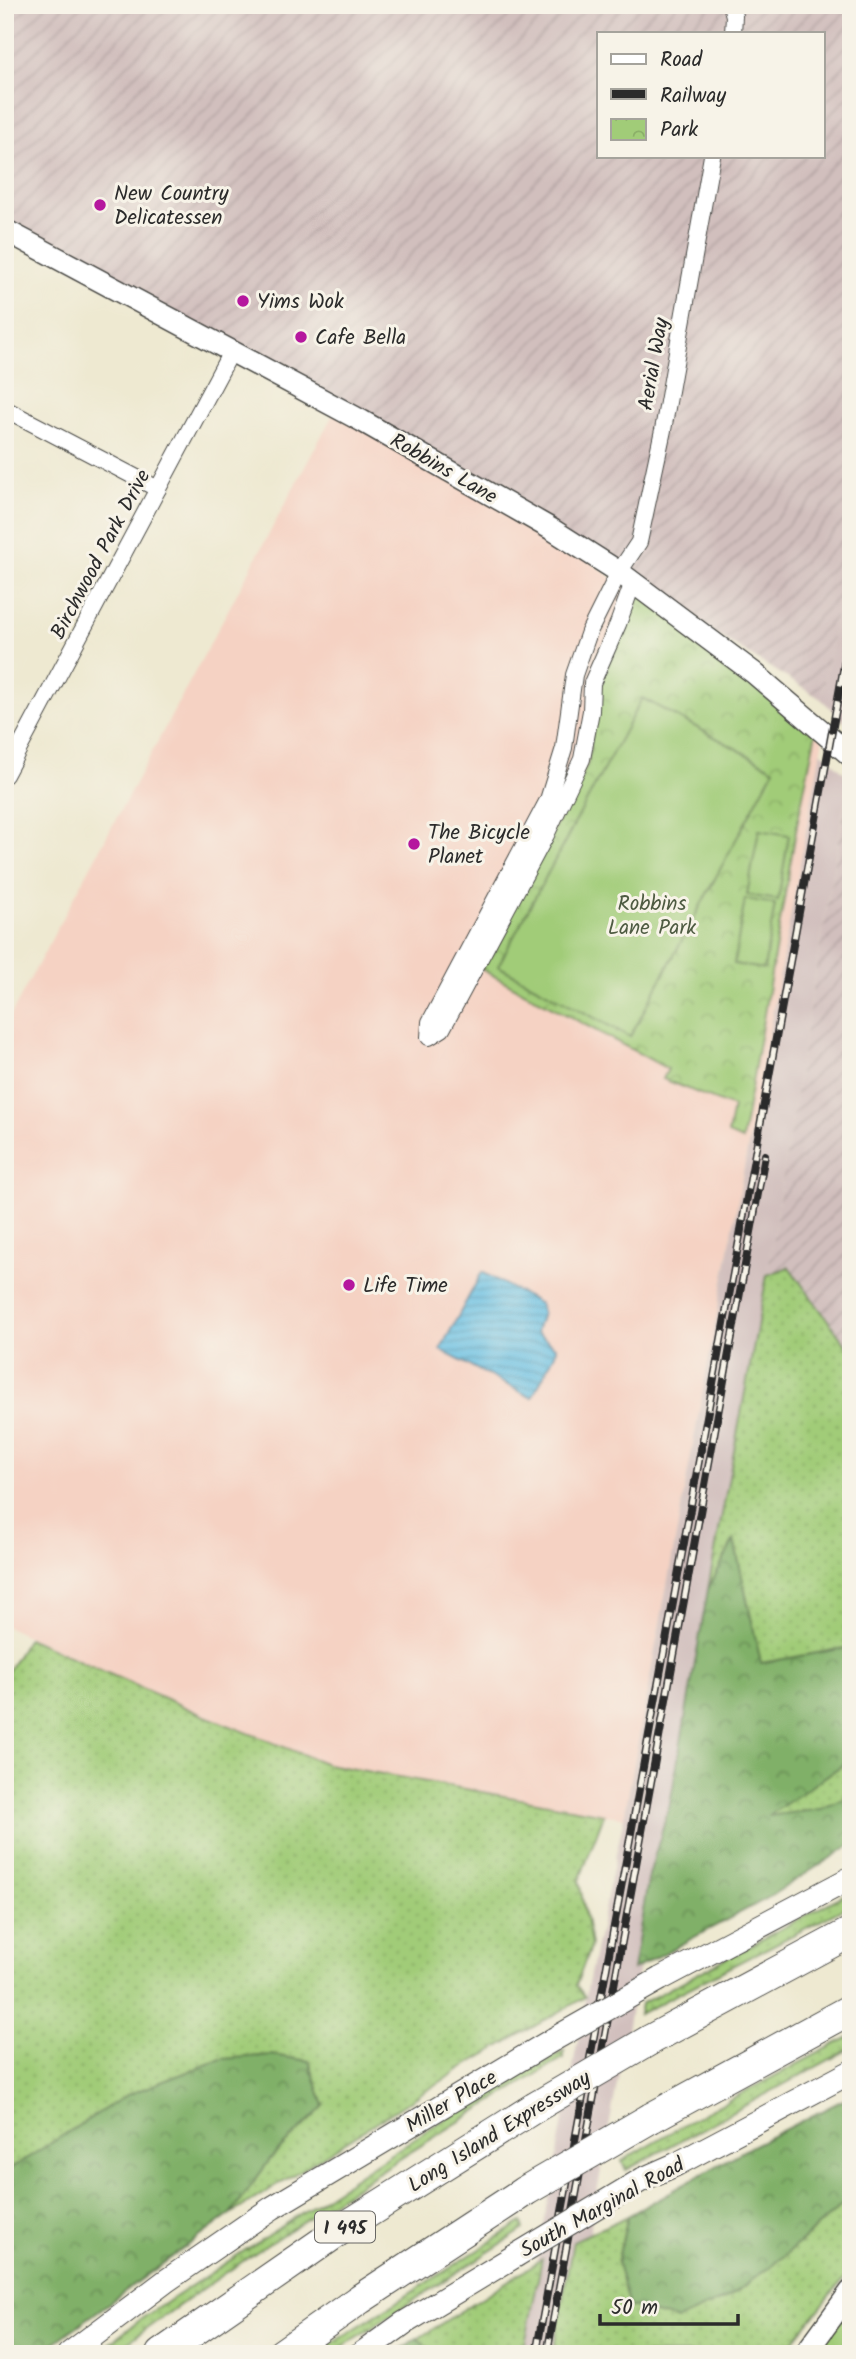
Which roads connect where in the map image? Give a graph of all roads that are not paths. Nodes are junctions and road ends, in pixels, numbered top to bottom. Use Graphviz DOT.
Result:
graph roads {
  1 [pos="731,5"];
  2 [pos="733,32"];
  3 [pos="712,158"];
  4 [pos="5,230"];
  5 [pos="231,352"];
  6 [pos="5,409"];
  7 [pos="158,489"];
  8 [pos="626,577"];
  9 [pos="851,756"];
  10 [pos="5,775"];
  11 [pos="851,1878"];
  12 [pos="851,1932"];
  13 [pos="851,2009"];
  14 [pos="851,2072"];
  15 [pos="851,2291"];
  16 [pos="69,2354"];
  17 [pos="161,2354"];
  18 [pos="282,2354"];
  19 [pos="361,2354"];
  20 [pos="805,2354"];
  1 -- 2 [label="street"];
  3 -- 8 [label="street, Aerial Way"];
  4 -- 5 [label="street, Robbins Lane"];
  5 -- 7 [label="street, Birchwood Park Drive"];
  5 -- 8 [label="street, Robbins Lane"];
  6 -- 7 [label="street"];
  7 -- 10 [label="street, Birchwood Park Drive"];
  8 -- 8 [label="street"];
  8 -- 9 [label="street, Robbins Lane"];
  11 -- 16 [label="main road, Miller Place, bridge"];
  12 -- 17 [label="highway, Long Island Expressway / I 495, bridge"];
  13 -- 18 [label="highway, bridge"];
  14 -- 19 [label="main road, South Marginal Road, bridge"];
  15 -- 20 [label="street"];
}
